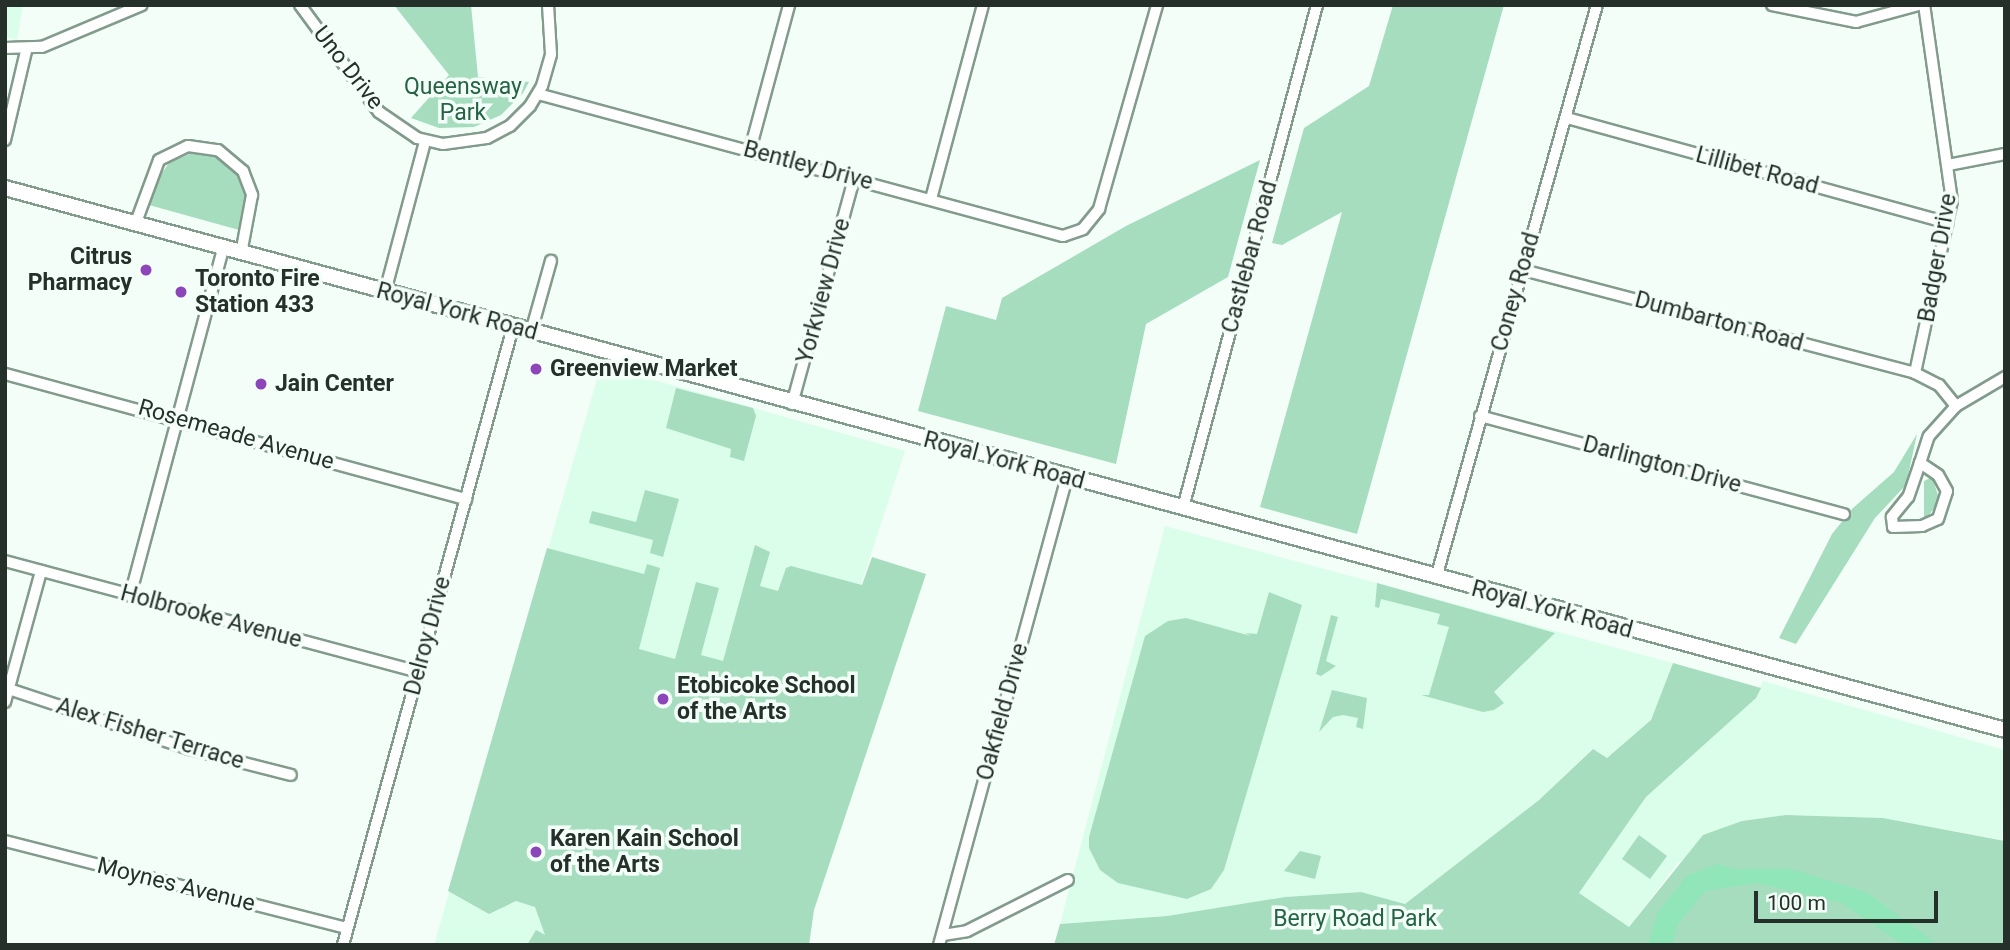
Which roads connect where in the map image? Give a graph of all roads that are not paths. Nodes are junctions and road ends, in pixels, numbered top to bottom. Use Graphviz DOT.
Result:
graph roads {
  1 [pos="142,5"];
  2 [pos="300,5"];
  3 [pos="548,5"];
  4 [pos="789,5"];
  5 [pos="983,5"];
  6 [pos="1157,5"];
  7 [pos="1317,5"];
  8 [pos="1597,5"];
  9 [pos="1772,5"];
  10 [pos="1918,5"];
  11 [pos="1924,5"];
  12 [pos="5,48"];
  13 [pos="26,51"];
  14 [pos="538,94"];
  15 [pos="1567,118"];
  16 [pos="5,139"];
  17 [pos="425,142"];
  18 [pos="750,150"];
  19 [pos="2005,154"];
  20 [pos="1948,165"];
  21 [pos="854,179"];
  22 [pos="5,188"];
  23 [pos="930,199"];
  24 [pos="1948,223"];
  25 [pos="135,225"];
  26 [pos="223,248"];
  27 [pos="242,254"];
  28 [pos="551,261"];
  29 [pos="1523,270"];
  30 [pos="386,292"];
  31 [pos="513,327"];
  32 [pos="531,332"];
  33 [pos="1915,373"];
  34 [pos="5,374"];
  35 [pos="2005,377"];
  36 [pos="792,404"];
  37 [pos="1956,406"];
  38 [pos="1480,416"];
  39 [pos="178,418"];
  40 [pos="1920,463"];
  41 [pos="1067,478"];
  42 [pos="466,499"];
  43 [pos="1182,509"];
  44 [pos="1844,514"];
  45 [pos="5,561"];
  46 [pos="41,571"];
  47 [pos="1436,578"];
  48 [pos="130,596"];
  49 [pos="418,672"];
  50 [pos="9,689"];
  51 [pos="5,702"];
  52 [pos="2005,730"];
  53 [pos="291,775"];
  54 [pos="5,841"];
  55 [pos="1068,880"];
  56 [pos="347,928"];
  57 [pos="941,940"];
  58 [pos="343,945"];
  1 -- 13 [label="street"];
  2 -- 17 [label="street, Uno Drive"];
  3 -- 14 [label="street"];
  4 -- 18 [label="street"];
  5 -- 23 [label="street"];
  6 -- 23 [label="street, Bentley Drive"];
  7 -- 43 [label="street, Castlebar Road"];
  8 -- 15 [label="street, Coney Road"];
  9 -- 10 [label="street"];
  11 -- 20 [label="street, Badger Drive"];
  12 -- 13 [label="street"];
  13 -- 16 [label="street"];
  14 -- 17 [label="street"];
  14 -- 18 [label="street, Bentley Drive"];
  15 -- 24 [label="street, Lillibet Road"];
  15 -- 29 [label="street, Coney Road"];
  17 -- 30 [label="street"];
  18 -- 21 [label="street, Bentley Drive"];
  19 -- 20 [label="street"];
  20 -- 24 [label="street, Badger Drive"];
  21 -- 23 [label="street, Bentley Drive"];
  21 -- 36 [label="street, Yorkview Drive"];
  22 -- 25 [label="main road, Royal York Road"];
  24 -- 33 [label="street, Badger Drive"];
  25 -- 26 [label="main road, Royal York Road"];
  25 -- 27 [label="street"];
  26 -- 27 [label="main road, Royal York Road"];
  26 -- 39 [label="street"];
  27 -- 30 [label="main road, Royal York Road"];
  28 -- 32 [label="street"];
  29 -- 33 [label="street, Dumbarton Road"];
  29 -- 38 [label="street, Coney Road"];
  30 -- 31 [label="main road, Royal York Road"];
  31 -- 32 [label="main road, Royal York Road"];
  31 -- 42 [label="street, Delroy Drive"];
  32 -- 36 [label="main road, Royal York Road"];
  33 -- 37 [label="street"];
  34 -- 39 [label="street, Rosemeade Avenue"];
  35 -- 37 [label="street"];
  36 -- 41 [label="main road, Royal York Road"];
  37 -- 40 [label="street"];
  38 -- 44 [label="street, Darlington Drive"];
  38 -- 47 [label="street, Coney Road"];
  39 -- 42 [label="street, Rosemeade Avenue"];
  39 -- 48 [label="street"];
  40 -- 40 [label="street"];
  41 -- 43 [label="main road, Royal York Road"];
  41 -- 57 [label="street, Oakfield Drive"];
  42 -- 49 [label="street, Delroy Drive"];
  43 -- 47 [label="main road, Royal York Road"];
  45 -- 46 [label="street, Holbrooke Avenue"];
  46 -- 48 [label="street, Holbrooke Avenue"];
  46 -- 50 [label="street"];
  47 -- 52 [label="main road, Royal York Road"];
  48 -- 49 [label="street, Holbrooke Avenue"];
  49 -- 56 [label="street, Delroy Drive"];
  50 -- 51 [label="street"];
  50 -- 53 [label="street, Alex Fisher Terrace"];
  54 -- 56 [label="street, Moynes Avenue"];
  55 -- 57 [label="street"];
  56 -- 58 [label="street, Delroy Drive"];
}
